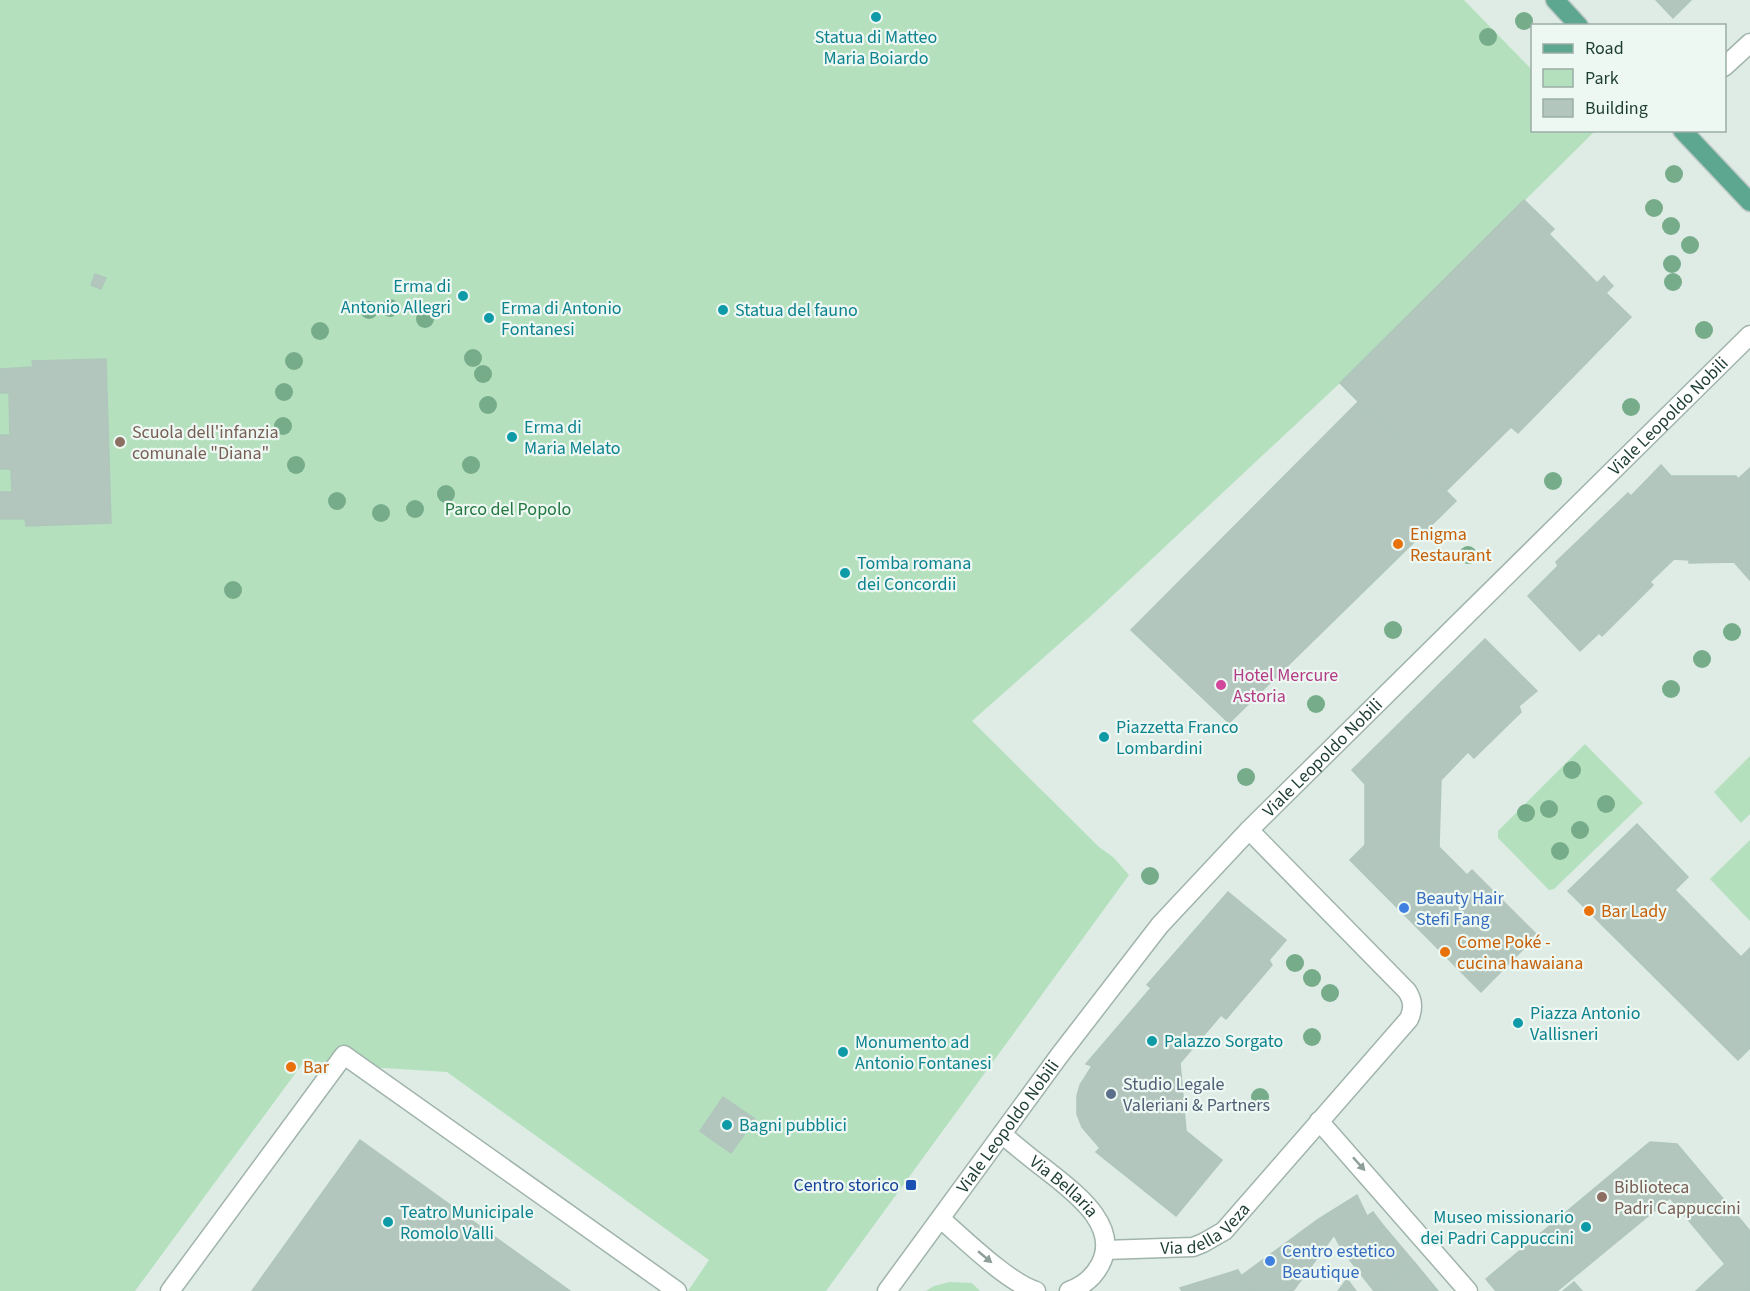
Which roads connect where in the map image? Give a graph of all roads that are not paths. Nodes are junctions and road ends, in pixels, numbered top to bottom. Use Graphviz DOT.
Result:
graph roads {
  1 [pos="1555,0"];
  2 [pos="1578,24"];
  3 [pos="1750,43"];
  4 [pos="1726,66"];
  5 [pos="1684,132"];
  6 [pos="1750,202"];
  7 [pos="1750,335"];
  8 [pos="1249,830"];
  9 [pos="1320,1121"];
  10 [pos="1002,1134"];
  11 [pos="940,1219"];
  12 [pos="1105,1250"];
  13 [pos="170,1291"];
  14 [pos="677,1291"];
  15 [pos="887,1291"];
  16 [pos="1036,1291"];
  17 [pos="1069,1291"];
  18 [pos="1468,1291"];
  1 -- 2 [label="main road"];
  3 -- 4 [label="street"];
  5 -- 6 [label="main road"];
  7 -- 8 [label="street, Viale Leopoldo Nobili"];
  8 -- 9 [label="street"];
  8 -- 10 [label="street, Viale Leopoldo Nobili"];
  9 -- 12 [label="street, Via della Veza"];
  9 -- 18 [label="street, one-way"];
  10 -- 11 [label="street, Viale Leopoldo Nobili"];
  10 -- 12 [label="street, Via Bellaria"];
  11 -- 15 [label="street, Viale Leopoldo Nobili"];
  11 -- 16 [label="street, one-way"];
  12 -- 17 [label="street"];
  13 -- 14 [label="street"];
}
